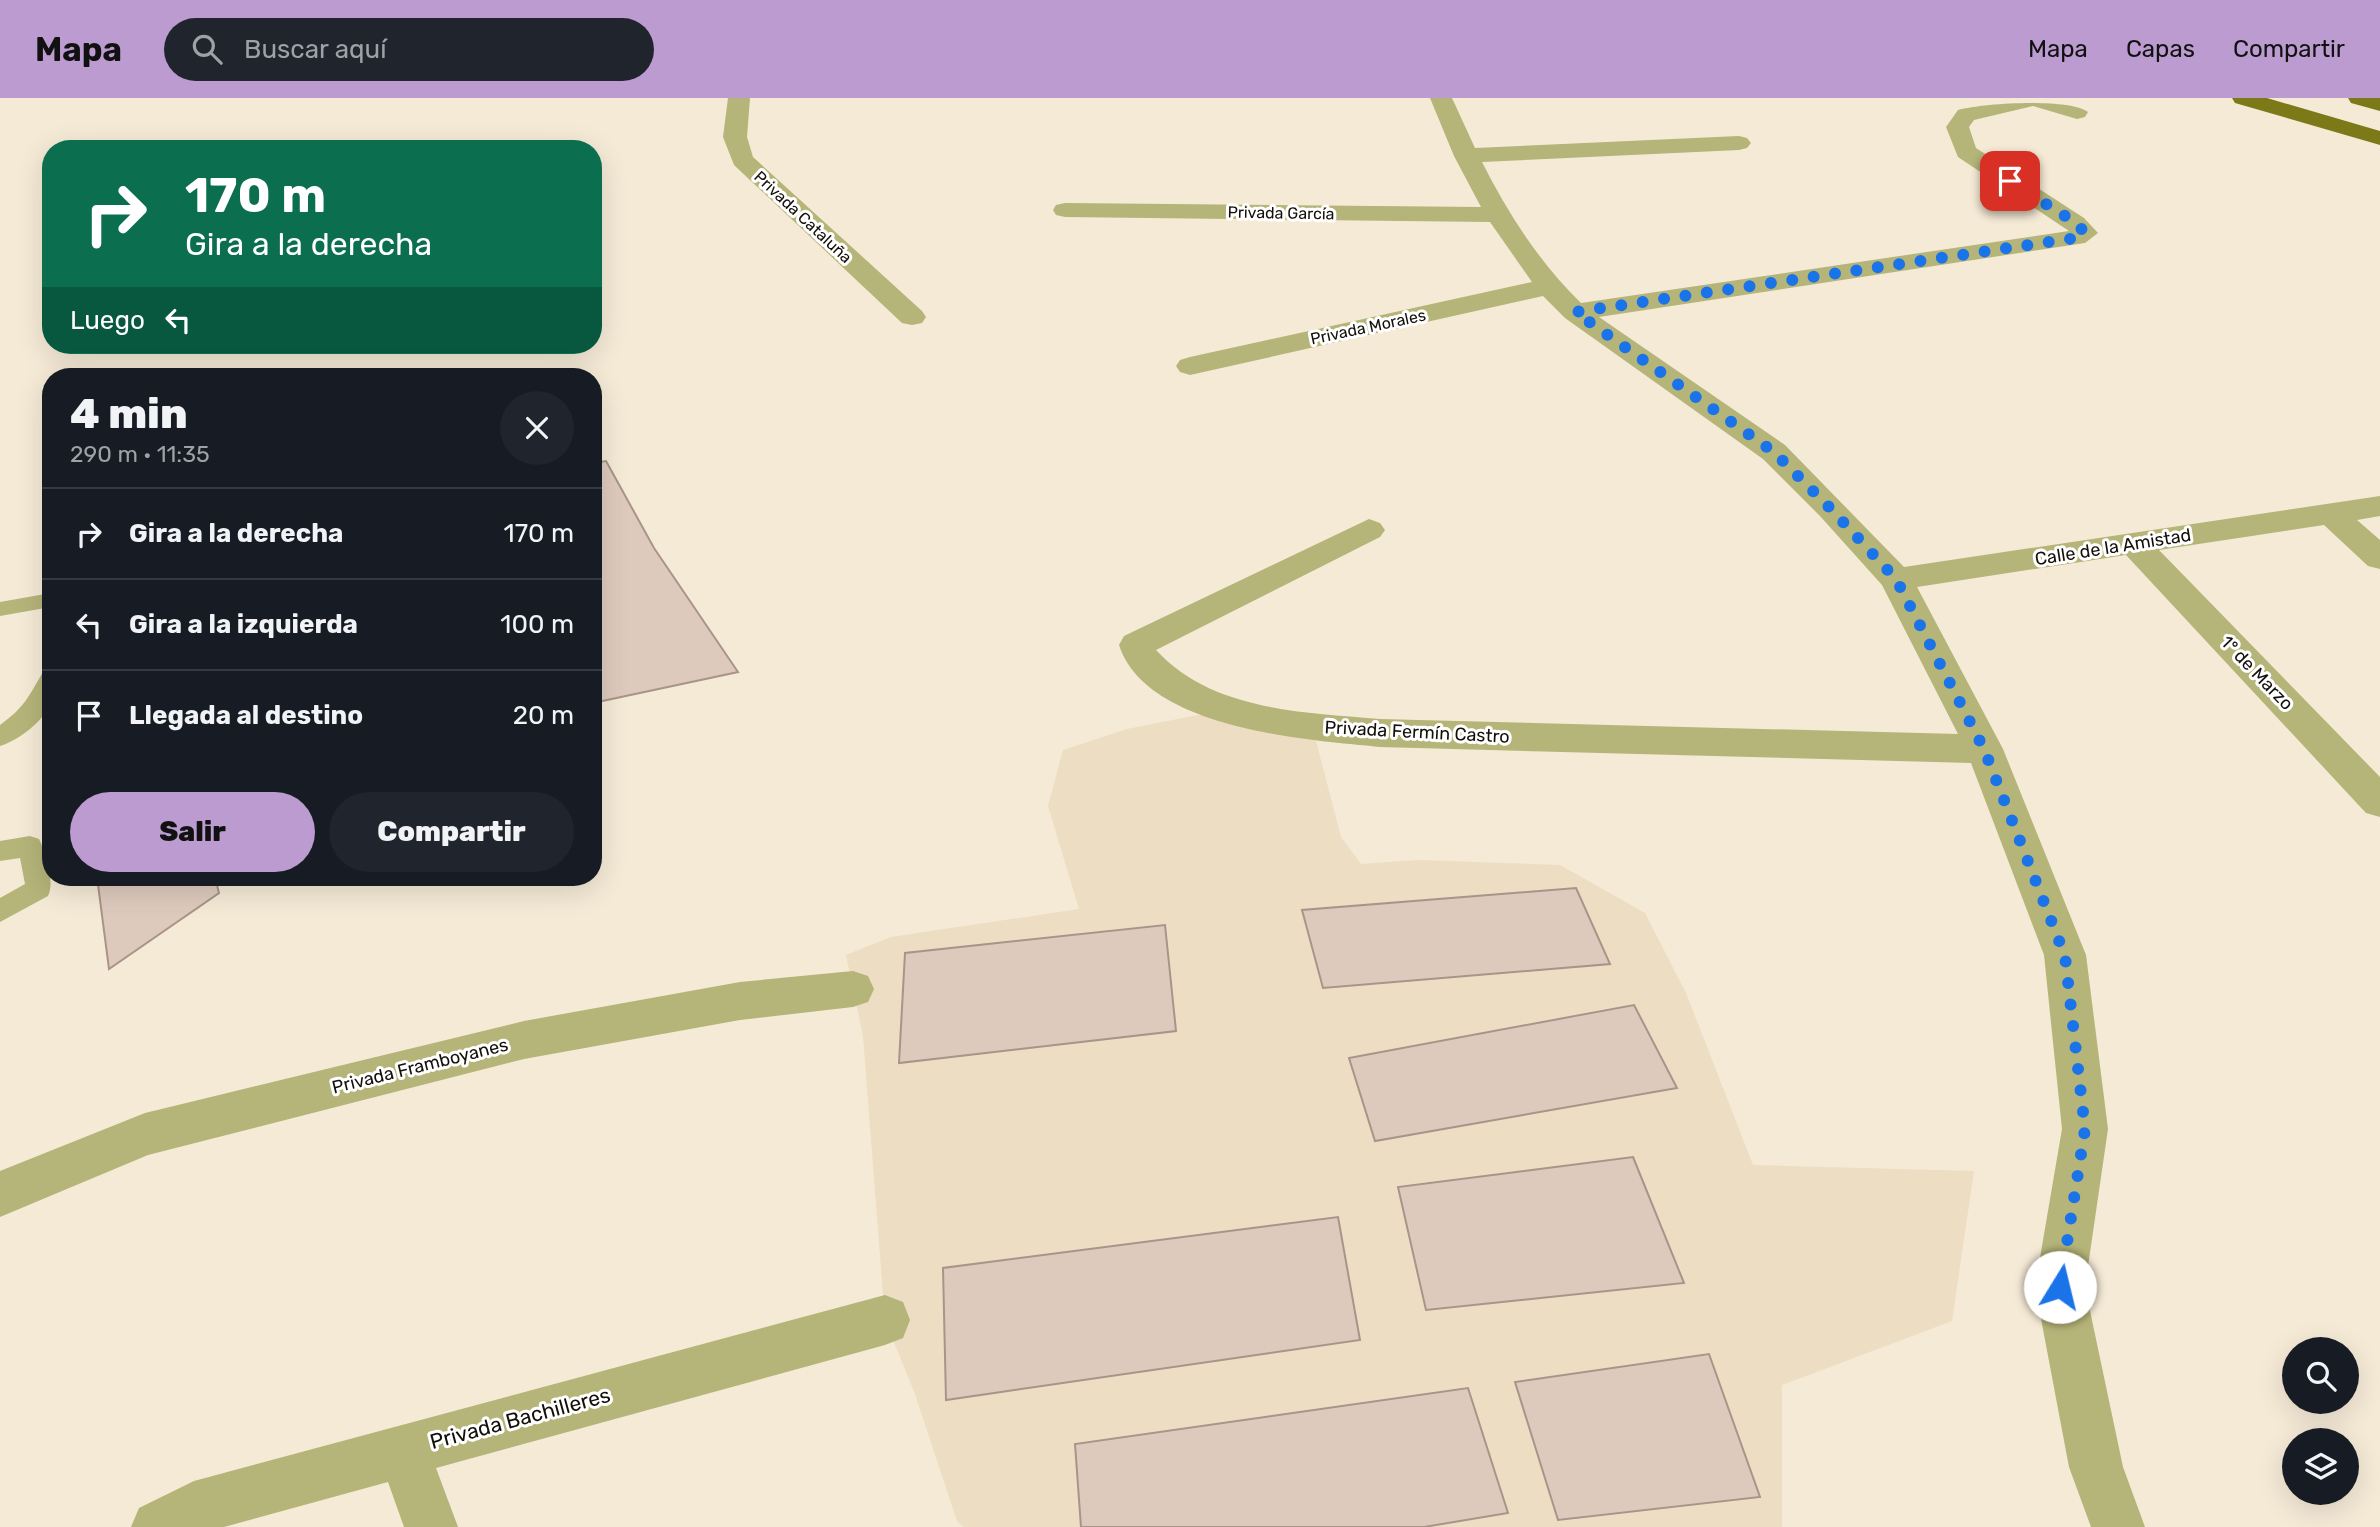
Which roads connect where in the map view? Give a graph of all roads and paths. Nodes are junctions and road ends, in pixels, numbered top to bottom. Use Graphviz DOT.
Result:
graph roads {
  1 [pos="739,98"];
  2 [pos="1441,98"];
  3 [pos="2243,98"];
  4 [pos="2359,98"];
  5 [pos="2380,104"];
  6 [pos="2077,112"];
  7 [pos="2380,138"];
  8 [pos="1739,142"];
  9 [pos="1466,156"];
  10 [pos="1065,210"];
  11 [pos="1497,215"];
  12 [pos="1547,287"];
  13 [pos="1575,312"];
  14 [pos="912,317"];
  15 [pos="1190,366"];
  16 [pos="2380,506"];
  17 [pos="2330,513"];
  18 [pos="1370,530"];
  19 [pos="2134,544"];
  20 [pos="2380,558"];
  21 [pos="1896,579"];
  22 [pos="42,602"];
  23 [pos="0,609"];
  24 [pos="42,700"];
  25 [pos="0,737"];
  26 [pos="1984,749"];
  27 [pos="2380,802"];
  28 [pos="0,851"];
  29 [pos="0,911"];
  30 [pos="853,989"];
  31 [pos="0,1194"];
  32 [pos="885,1320"];
  33 [pos="403,1450"];
  34 [pos="158,1527"];
  35 [pos="431,1527"];
  36 [pos="2118,1527"];
  1 -- 14 [label="street, Privada Cataluña"];
  2 -- 9 [label="street"];
  3 -- 7 [label="highway"];
  4 -- 5 [label="highway"];
  6 -- 13 [label="street"];
  8 -- 9 [label="street"];
  9 -- 11 [label="street"];
  10 -- 11 [label="street, Privada García"];
  11 -- 12 [label="street"];
  12 -- 13 [label="street"];
  12 -- 15 [label="street, Privada Morales"];
  13 -- 21 [label="street"];
  16 -- 17 [label="street, Calle de la Amistad"];
  17 -- 19 [label="street, Calle de la Amistad"];
  17 -- 20 [label="street"];
  18 -- 26 [label="street, Privada Fermín Castro"];
  19 -- 21 [label="street, Calle de la Amistad"];
  19 -- 27 [label="street, 1° de Marzo"];
  21 -- 26 [label="street"];
  22 -- 23 [label="lane"];
  24 -- 25 [label="lane"];
  26 -- 36 [label="street"];
  28 -- 29 [label="lane"];
  30 -- 31 [label="street, Privada Framboyanes"];
  32 -- 33 [label="street, Privada Bachilleres"];
  33 -- 34 [label="street, Privada Bachilleres"];
  33 -- 35 [label="street"];
}
